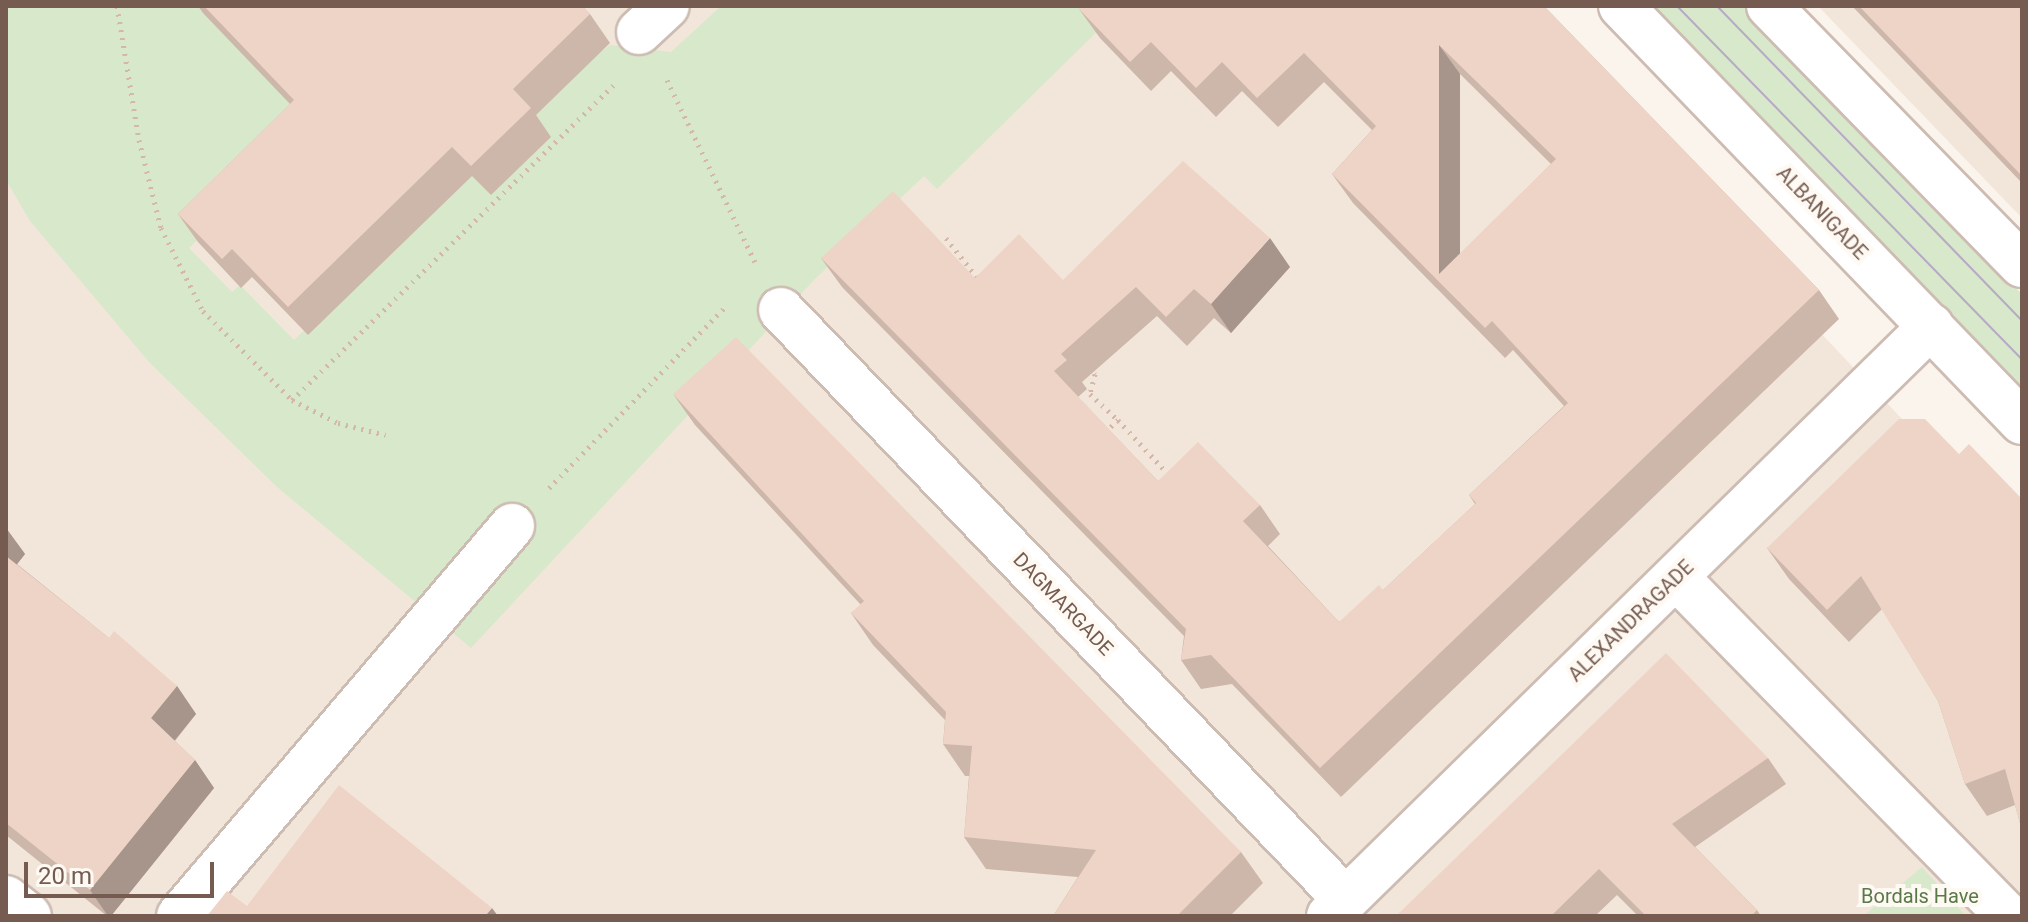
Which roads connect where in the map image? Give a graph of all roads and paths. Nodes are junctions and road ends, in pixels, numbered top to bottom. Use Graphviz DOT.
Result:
graph roads {
  1 [pos="117,6"];
  2 [pos="1621,6"];
  3 [pos="1769,6"];
  4 [pos="653,19"];
  5 [pos="584,115"];
  6 [pos="946,238"];
  7 [pos="2022,265"];
  8 [pos="759,271"];
  9 [pos="982,284"];
  10 [pos="732,299"];
  11 [pos="781,310"];
  12 [pos="1931,326"];
  13 [pos="1079,361"];
  14 [pos="292,400"];
  15 [pos="1118,420"];
  16 [pos="2022,422"];
  17 [pos="1104,432"];
  18 [pos="386,435"];
  19 [pos="1180,486"];
  20 [pos="512,526"];
  21 [pos="1676,577"];
  22 [pos="6,898"];
  23 [pos="1337,908"];
  24 [pos="29,916"];
  25 [pos="179,916"];
  26 [pos="2008,916"];
  1 -- 14 [label="path"];
  2 -- 12 [label="street, ALBANIGADE"];
  3 -- 7 [label="street"];
  4 -- 8 [label="path"];
  5 -- 14 [label="path"];
  6 -- 9 [label="path"];
  10 -- 20 [label="path"];
  11 -- 23 [label="street, DAGMARGADE"];
  12 -- 16 [label="street, ALBANIGADE"];
  12 -- 21 [label="street, ALEXANDRAGADE"];
  13 -- 15 [label="path"];
  14 -- 18 [label="path"];
  15 -- 17 [label="path"];
  15 -- 19 [label="path"];
  20 -- 25 [label="street"];
  21 -- 23 [label="street, ALEXANDRAGADE"];
  21 -- 26 [label="street"];
  22 -- 24 [label="street"];
}
